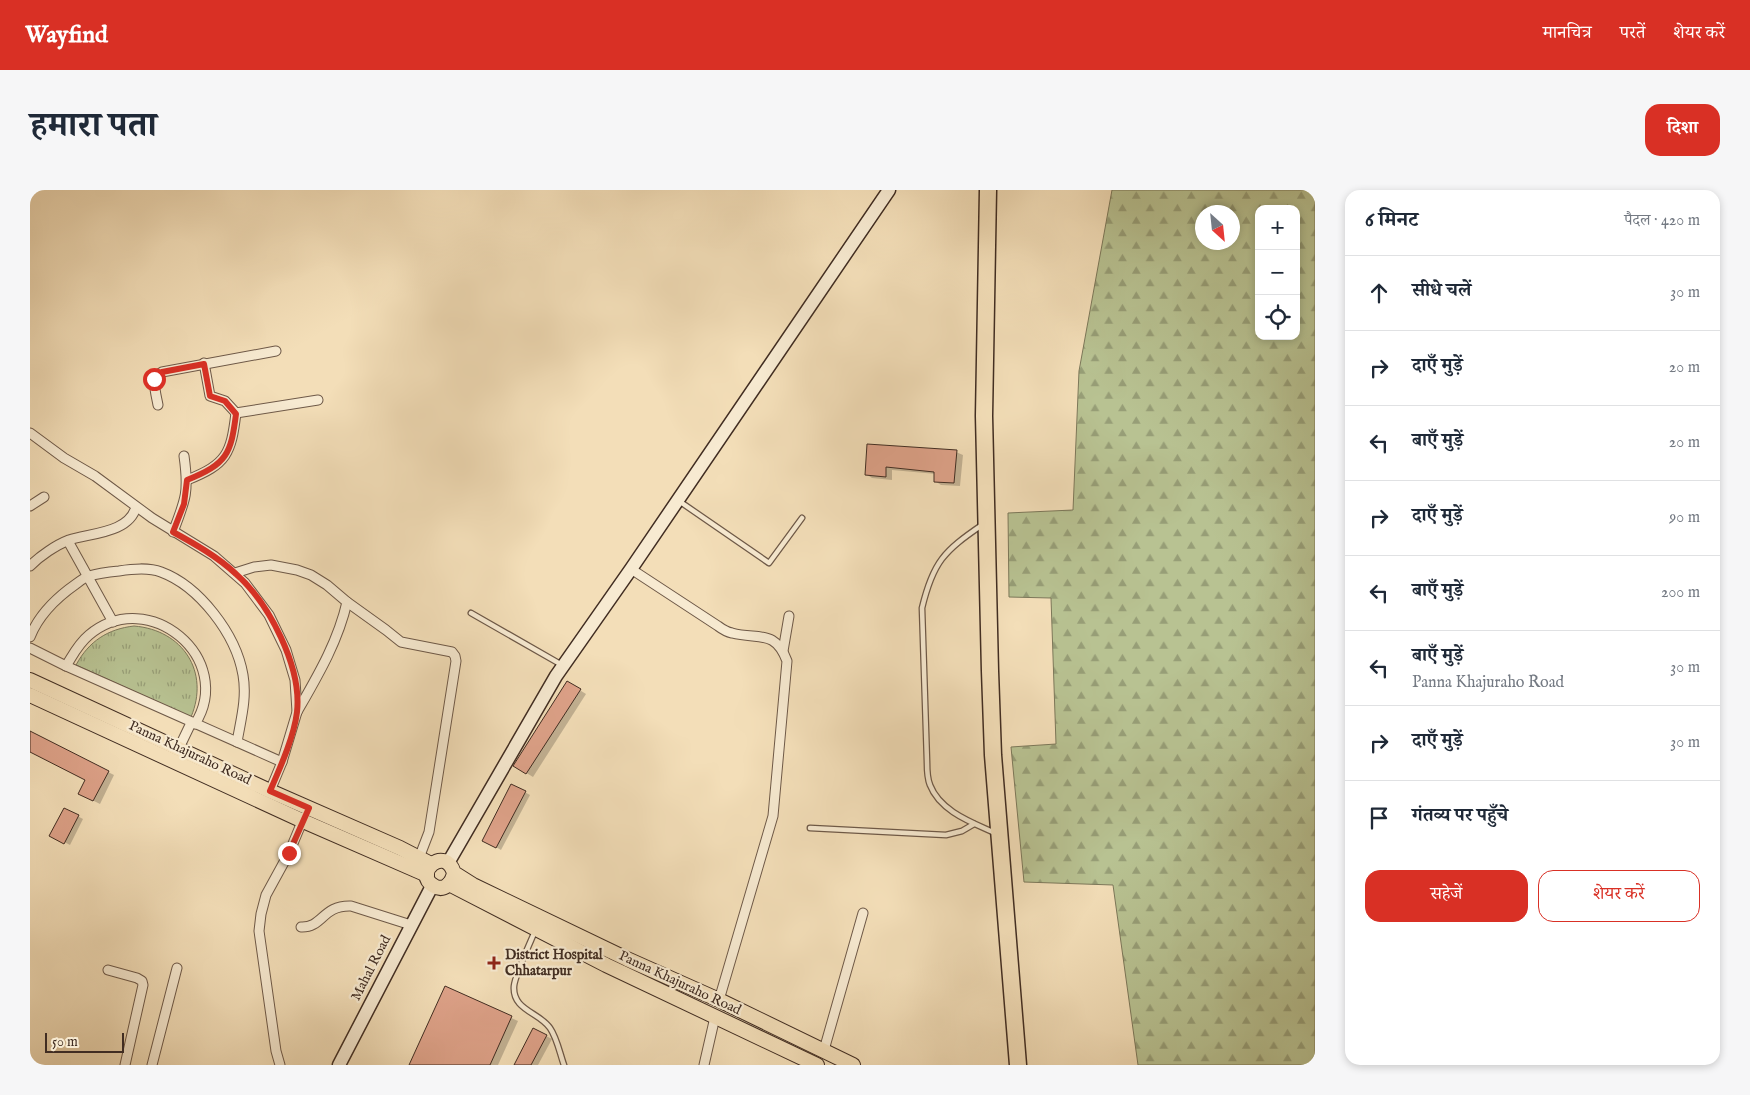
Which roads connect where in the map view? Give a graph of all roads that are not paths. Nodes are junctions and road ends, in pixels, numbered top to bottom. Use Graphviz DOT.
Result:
graph roads {
  1 [pos="889,190"];
  2 [pos="988,190"];
  3 [pos="276,351"];
  4 [pos="204,364"];
  5 [pos="318,400"];
  6 [pos="158,405"];
  7 [pos="236,414"];
  8 [pos="30,433"];
  9 [pos="184,456"];
  10 [pos="187,480"];
  11 [pos="44,497"];
  12 [pos="678,500"];
  13 [pos="30,506"];
  14 [pos="136,507"];
  15 [pos="802,518"];
  16 [pos="986,523"];
  17 [pos="173,532"];
  18 [pos="68,540"];
  19 [pos="30,566"];
  20 [pos="631,569"];
  21 [pos="235,573"];
  22 [pos="88,576"];
  23 [pos="347,602"];
  24 [pos="471,613"];
  25 [pos="789,616"];
  26 [pos="113,622"];
  27 [pos="30,637"];
  28 [pos="30,648"];
  29 [pos="783,651"];
  30 [pos="66,666"];
  31 [pos="563,666"];
  32 [pos="30,680"];
  33 [pos="30,695"];
  34 [pos="297,712"];
  35 [pos="193,724"];
  36 [pos="237,742"];
  37 [pos="179,748"];
  38 [pos="282,762"];
  39 [pos="270,791"];
  40 [pos="306,815"];
  41 [pos="974,824"];
  42 [pos="810,828"];
  43 [pos="1000,835"];
  44 [pos="427,871"];
  45 [pos="450,874"];
  46 [pos="863,913"];
  47 [pos="410,925"];
  48 [pos="301,927"];
  49 [pos="535,930"];
  50 [pos="176,968"];
  51 [pos="108,970"];
  52 [pos="719,1000"];
  53 [pos="715,1017"];
  54 [pos="824,1050"];
  55 [pos="125,1065"];
  56 [pos="152,1065"];
  57 [pos="280,1065"];
  58 [pos="339,1065"];
  59 [pos="564,1065"];
  60 [pos="704,1065"];
  61 [pos="817,1065"];
  62 [pos="853,1065"];
  63 [pos="1018,1065"];
  1 -- 12 [label="main road"];
  2 -- 16 [label="highway"];
  3 -- 4 [label="street"];
  4 -- 6 [label="street"];
  4 -- 7 [label="street"];
  5 -- 7 [label="street"];
  7 -- 10 [label="street"];
  8 -- 14 [label="street"];
  9 -- 10 [label="street"];
  10 -- 17 [label="street"];
  11 -- 13 [label="street"];
  12 -- 15 [label="lane"];
  12 -- 20 [label="main road"];
  14 -- 17 [label="street"];
  14 -- 18 [label="street"];
  16 -- 41 [label="lane"];
  16 -- 43 [label="highway"];
  17 -- 21 [label="street"];
  18 -- 19 [label="street"];
  18 -- 22 [label="street"];
  20 -- 29 [label="street"];
  20 -- 31 [label="main road"];
  21 -- 23 [label="street"];
  21 -- 34 [label="street"];
  22 -- 26 [label="street"];
  22 -- 27 [label="street"];
  22 -- 36 [label="street"];
  23 -- 34 [label="street"];
  23 -- 44 [label="street"];
  24 -- 31 [label="lane"];
  25 -- 29 [label="street"];
  26 -- 30 [label="street"];
  26 -- 35 [label="street"];
  28 -- 30 [label="street"];
  29 -- 52 [label="street"];
  30 -- 35 [label="street"];
  31 -- 45 [label="main road"];
  32 -- 37 [label="main road, Panna Khajuraho Road"];
  33 -- 40 [label="main road, Panna Khajuraho Road"];
  34 -- 38 [label="street"];
  35 -- 36 [label="street"];
  35 -- 37 [label="street"];
  36 -- 38 [label="street"];
  37 -- 39 [label="main road, Panna Khajuraho Road"];
  38 -- 39 [label="street"];
  39 -- 40 [label="main road, Panna Khajuraho Road"];
  40 -- 44 [label="main road, Panna Khajuraho Road"];
  40 -- 57 [label="street"];
  41 -- 42 [label="lane"];
  41 -- 43 [label="lane"];
  43 -- 63 [label="highway"];
  44 -- 45 [label="main road, Panna Khajuraho Road"];
  44 -- 45 [label="main road"];
  44 -- 47 [label="main road, Mahal Road"];
  45 -- 49 [label="main road, Panna Khajuraho Road"];
  45 -- 52 [label="main road, Panna Khajuraho Road"];
  46 -- 54 [label="street"];
  47 -- 48 [label="street"];
  47 -- 58 [label="main road, Mahal Road"];
  49 -- 53 [label="main road, Panna Khajuraho Road"];
  49 -- 59 [label="lane"];
  50 -- 56 [label="street"];
  51 -- 55 [label="street"];
  52 -- 54 [label="main road, Panna Khajuraho Road"];
  53 -- 60 [label="street"];
  53 -- 61 [label="main road, Panna Khajuraho Road"];
  54 -- 62 [label="main road, Panna Khajuraho Road"];
}
